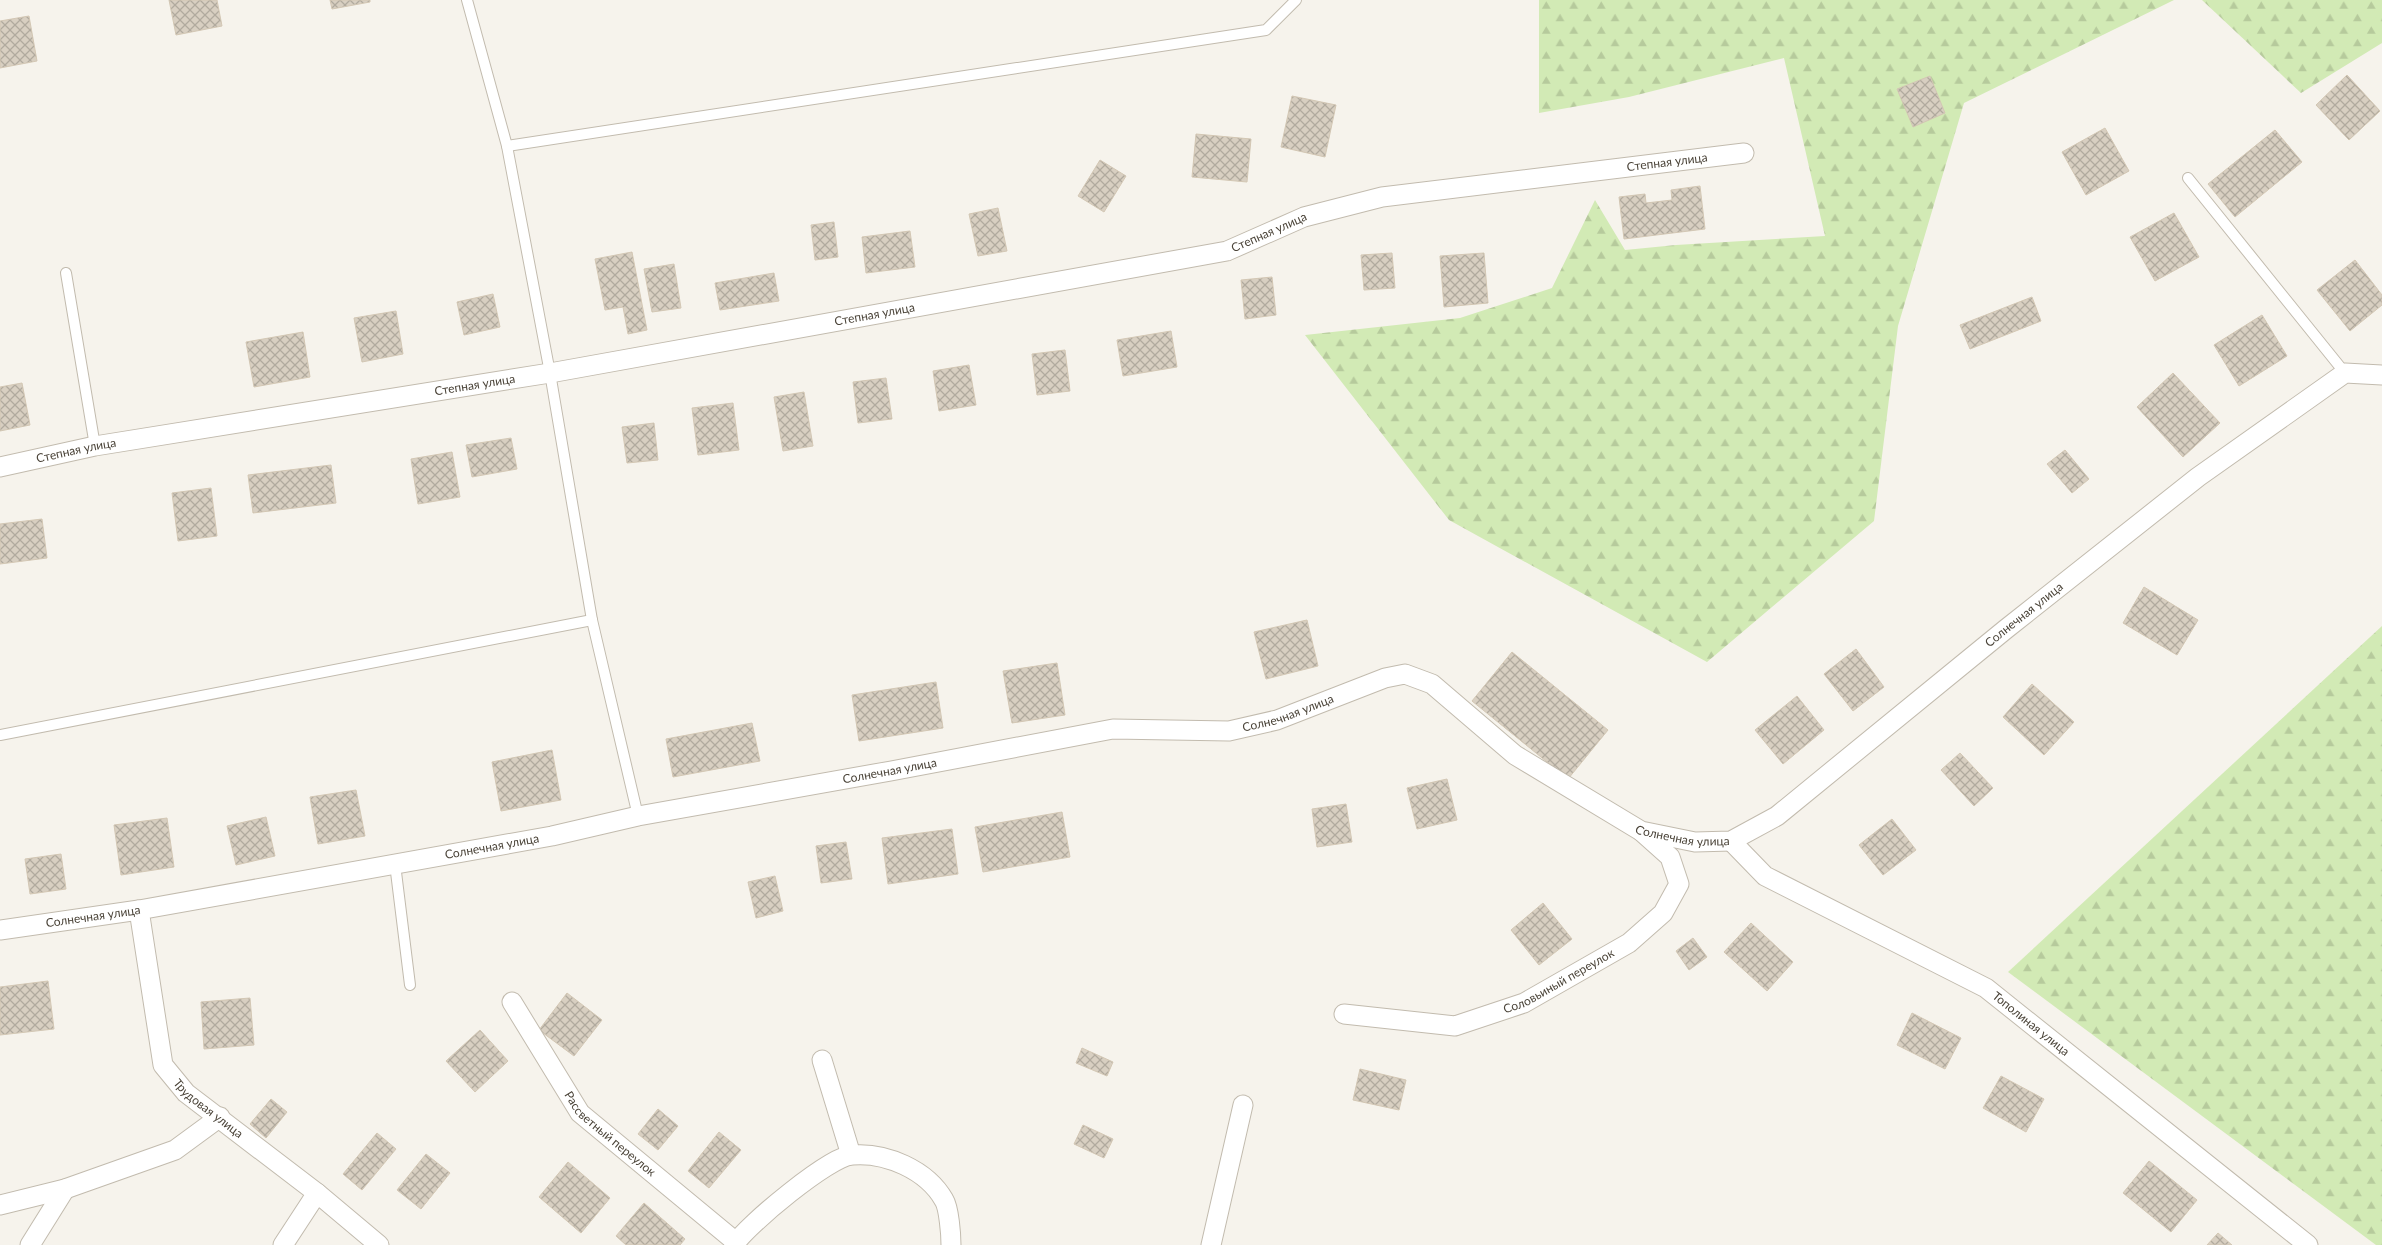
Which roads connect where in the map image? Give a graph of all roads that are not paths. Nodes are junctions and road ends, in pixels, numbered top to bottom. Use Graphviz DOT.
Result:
graph roads {
  1 [pos="468,0"];
  2 [pos="1296,0"];
  3 [pos="507,146"];
  4 [pos="1744,153"];
  5 [pos="2188,178"];
  6 [pos="66,273"];
  7 [pos="550,373"];
  8 [pos="2345,373"];
  9 [pos="2382,375"];
  10 [pos="95,446"];
  11 [pos="0,467"];
  12 [pos="592,620"];
  13 [pos="0,734"];
  14 [pos="638,816"];
  15 [pos="1641,831"];
  16 [pos="1731,841"];
  17 [pos="394,864"];
  18 [pos="138,910"];
  19 [pos="0,930"];
  20 [pos="410,985"];
  21 [pos="512,1002"];
  22 [pos="1344,1014"];
  23 [pos="822,1060"];
  24 [pos="1244,1105"];
  25 [pos="220,1117"];
  26 [pos="851,1155"];
  27 [pos="65,1189"];
  28 [pos="317,1193"];
  29 [pos="0,1205"];
  30 [pos="736,1243"];
  31 [pos="30,1245"];
  32 [pos="283,1245"];
  33 [pos="379,1245"];
  34 [pos="951,1245"];
  35 [pos="1212,1245"];
  36 [pos="2308,1245"];
  1 -- 3 [label="lane"];
  2 -- 3 [label="lane"];
  3 -- 7 [label="lane"];
  4 -- 7 [label="street, Степная улица"];
  5 -- 8 [label="lane"];
  6 -- 10 [label="lane"];
  7 -- 10 [label="street, Степная улица"];
  7 -- 12 [label="lane"];
  8 -- 9 [label="street"];
  8 -- 16 [label="street, Солнечная улица"];
  10 -- 11 [label="street, Степная улица"];
  12 -- 13 [label="lane"];
  12 -- 14 [label="lane"];
  14 -- 15 [label="street, Солнечная улица"];
  14 -- 17 [label="street, Солнечная улица"];
  15 -- 16 [label="street, Солнечная улица"];
  15 -- 22 [label="street, Соловьиный переулок"];
  16 -- 36 [label="street, Тополиная улица"];
  17 -- 18 [label="street, Солнечная улица"];
  17 -- 20 [label="lane"];
  18 -- 19 [label="street, Солнечная улица"];
  18 -- 25 [label="street, Трудовая улица"];
  21 -- 30 [label="street, Рассветный переулок"];
  23 -- 26 [label="street"];
  24 -- 35 [label="street"];
  25 -- 27 [label="street"];
  25 -- 28 [label="street, Трудовая улица"];
  26 -- 30 [label="street"];
  26 -- 34 [label="street"];
  27 -- 29 [label="street"];
  27 -- 31 [label="street"];
  28 -- 32 [label="street"];
  28 -- 33 [label="street, Трудовая улица"];
}
